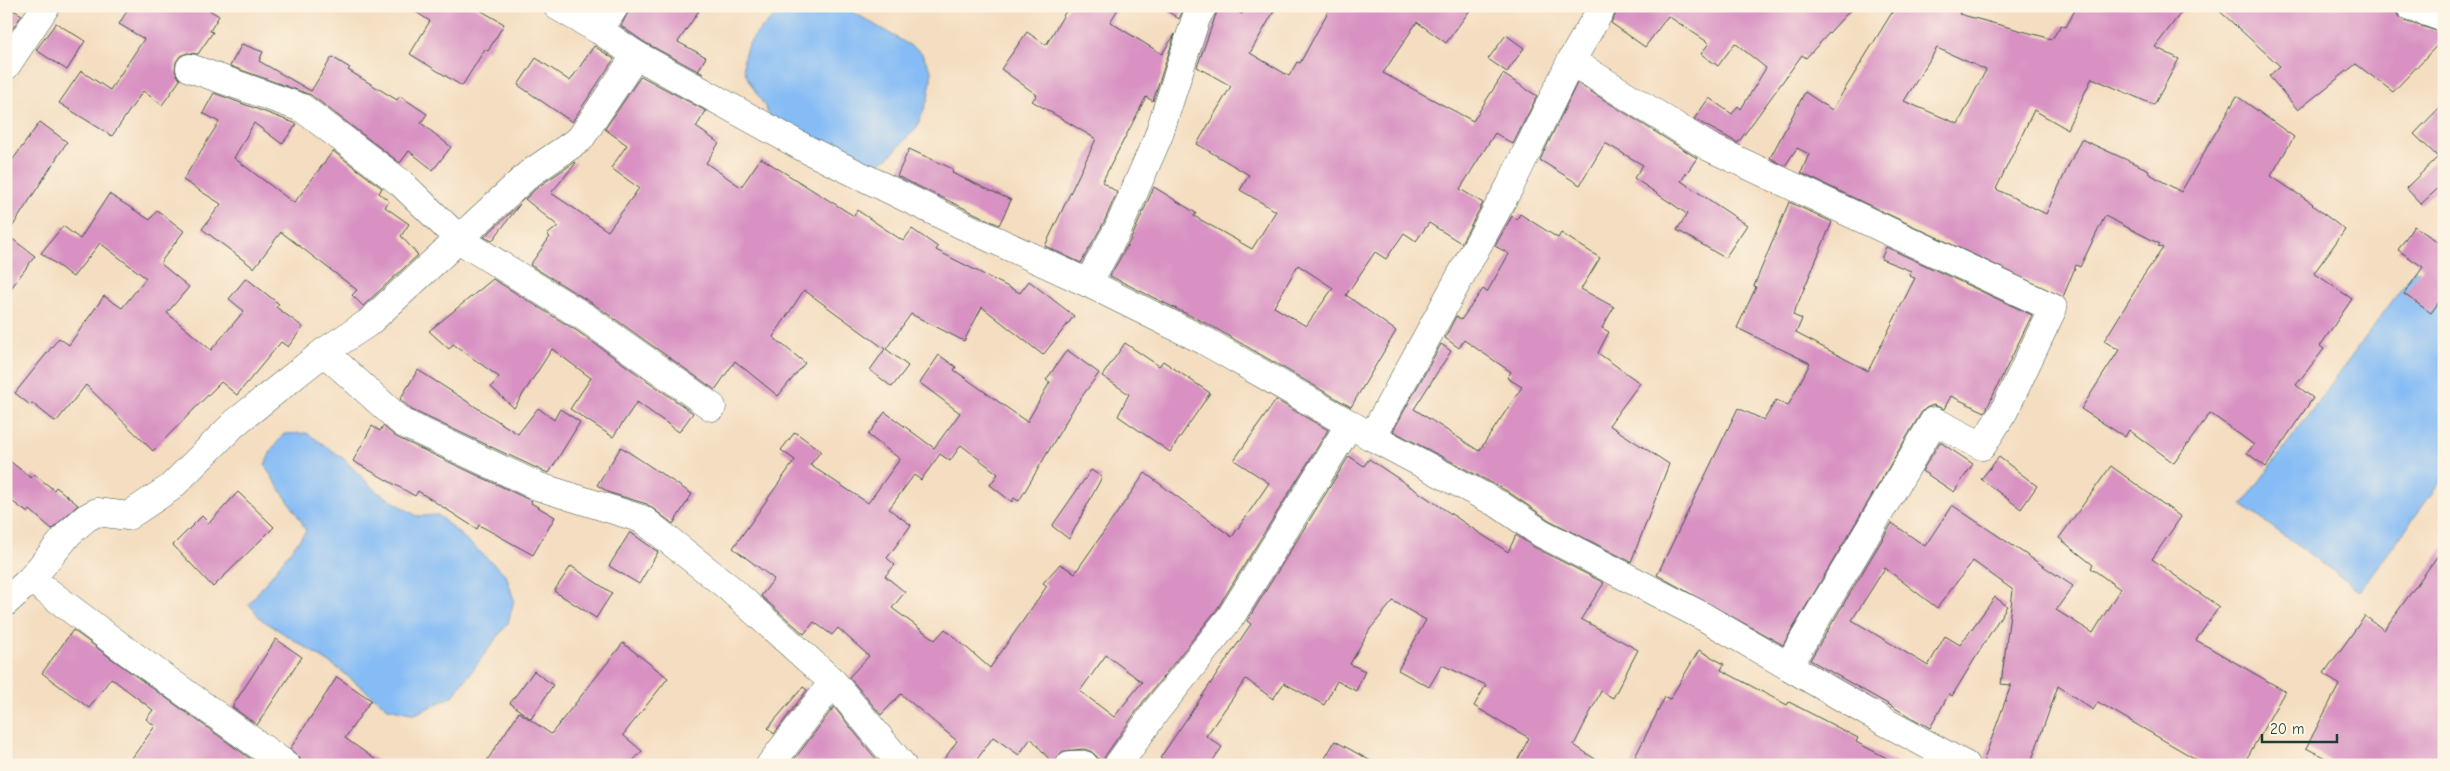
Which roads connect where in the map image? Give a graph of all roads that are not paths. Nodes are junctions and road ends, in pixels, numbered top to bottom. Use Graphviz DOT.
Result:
graph roads {
  1 [pos="46,6"];
  2 [pos="557,6"];
  3 [pos="615,6"];
  4 [pos="1203,6"];
  5 [pos="1603,6"];
  6 [pos="2410,6"];
  7 [pos="2444,18"];
  8 [pos="599,30"];
  9 [pos="636,55"];
  10 [pos="1571,61"];
  11 [pos="6,66"];
  12 [pos="190,68"];
  13 [pos="460,240"];
  14 [pos="1088,283"];
  15 [pos="324,352"];
  16 [pos="712,407"];
  17 [pos="1361,431"];
  18 [pos="31,579"];
  19 [pos="6,602"];
  20 [pos="1788,666"];
  21 [pos="833,682"];
  22 [pos="1953,762"];
  23 [pos="286,765"];
  24 [pos="770,765"];
  25 [pos="902,765"];
  26 [pos="1070,765"];
  27 [pos="1084,765"];
  28 [pos="1118,765"];
  1 -- 11 [label="street"];
  2 -- 8 [label="street"];
  3 -- 8 [label="street"];
  4 -- 14 [label="street"];
  5 -- 10 [label="street"];
  6 -- 7 [label="street"];
  8 -- 9 [label="street"];
  9 -- 13 [label="street"];
  9 -- 14 [label="street"];
  10 -- 17 [label="street"];
  10 -- 20 [label="street"];
  12 -- 13 [label="street"];
  13 -- 15 [label="street"];
  13 -- 16 [label="street"];
  14 -- 17 [label="street"];
  15 -- 18 [label="street"];
  15 -- 21 [label="street"];
  17 -- 20 [label="street"];
  17 -- 28 [label="street"];
  18 -- 19 [label="street"];
  18 -- 23 [label="street"];
  20 -- 22 [label="street"];
  21 -- 24 [label="street"];
  21 -- 25 [label="street"];
  26 -- 27 [label="street"];
}
